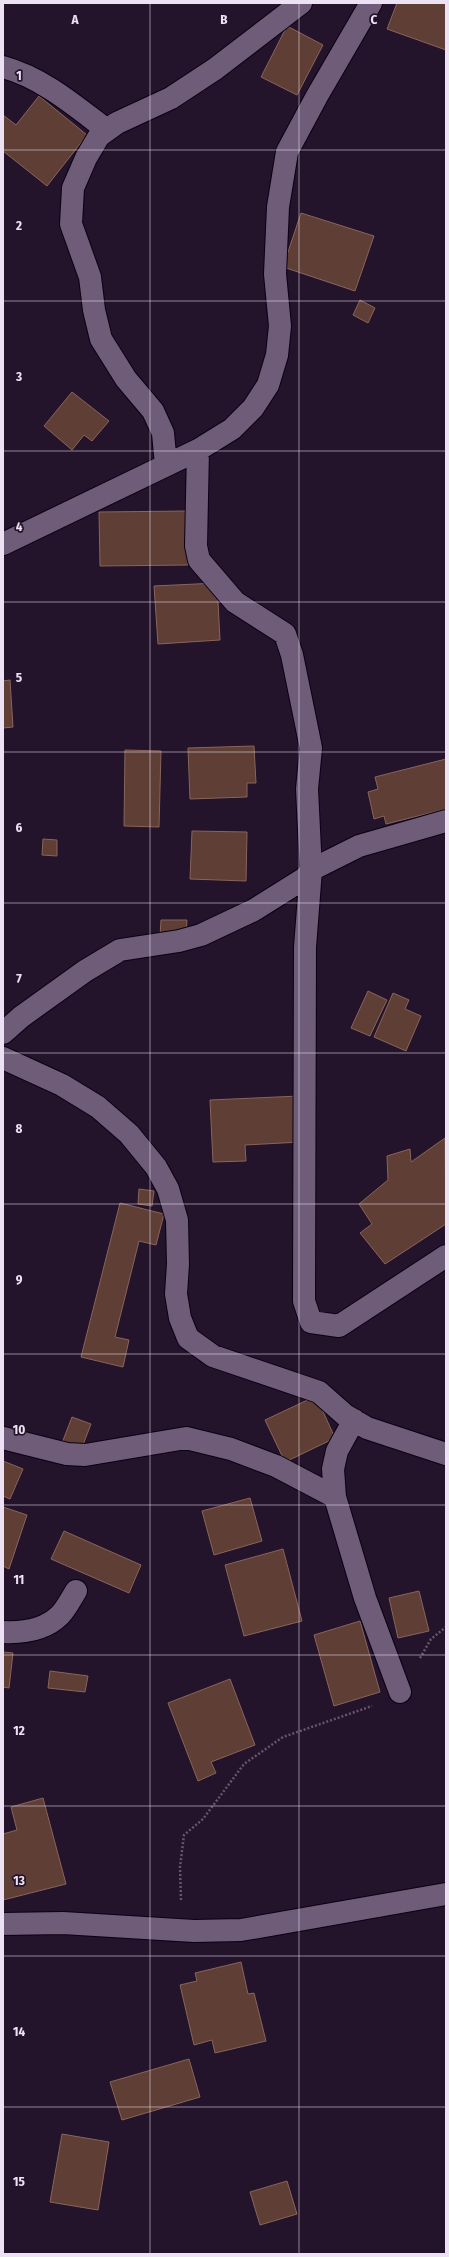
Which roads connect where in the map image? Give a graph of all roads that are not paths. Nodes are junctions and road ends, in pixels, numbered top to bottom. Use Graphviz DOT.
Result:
graph roads {
  1 [pos="301,3"];
  2 [pos="370,3"];
  3 [pos="3,68"];
  4 [pos="107,130"];
  5 [pos="198,450"];
  6 [pos="166,465"];
  7 [pos="3,544"];
  8 [pos="446,821"];
  9 [pos="311,870"];
  10 [pos="3,1033"];
  11 [pos="3,1058"];
  12 [pos="446,1256"];
  13 [pos="354,1420"];
  14 [pos="3,1438"];
  15 [pos="446,1454"];
  16 [pos="335,1497"];
  17 [pos="76,1592"];
  18 [pos="3,1632"];
  19 [pos="400,1692"];
  20 [pos="446,1894"];
  21 [pos="3,1924"];
  1 -- 4 [label="street"];
  2 -- 5 [label="street"];
  3 -- 4 [label="street"];
  4 -- 6 [label="street"];
  5 -- 6 [label="street"];
  5 -- 9 [label="street"];
  6 -- 7 [label="street"];
  8 -- 9 [label="street"];
  9 -- 10 [label="street"];
  9 -- 12 [label="street"];
  11 -- 13 [label="street"];
  13 -- 15 [label="street"];
  13 -- 16 [label="street"];
  14 -- 16 [label="street"];
  16 -- 19 [label="street"];
  17 -- 18 [label="street"];
  20 -- 21 [label="street"];
}
